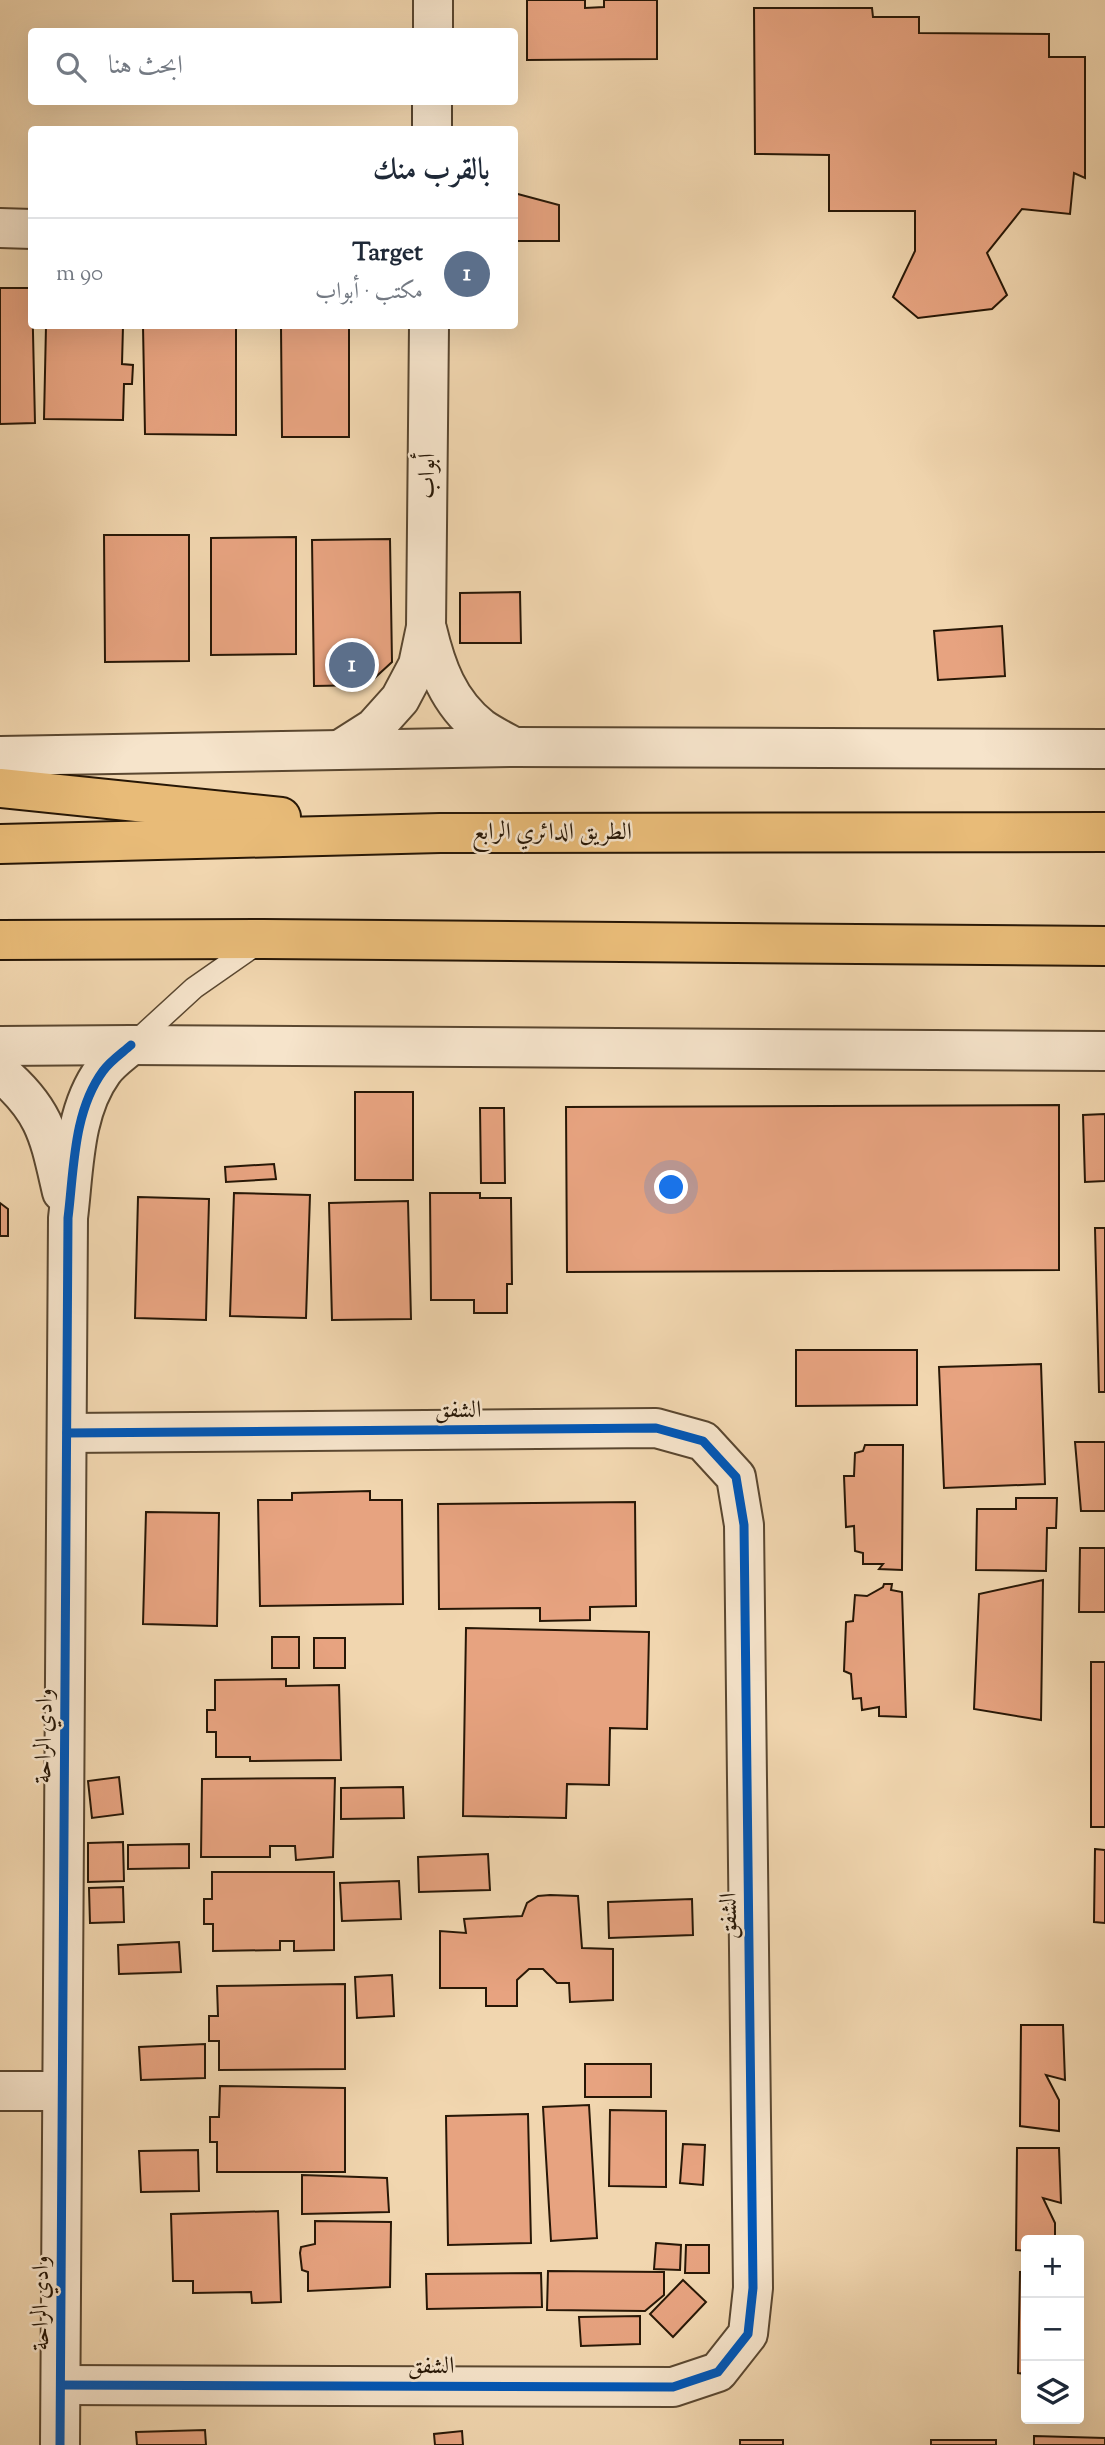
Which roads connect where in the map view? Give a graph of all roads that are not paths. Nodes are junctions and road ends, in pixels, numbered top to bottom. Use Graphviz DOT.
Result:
graph roads {
  1 [pos="433,0"];
  2 [pos="433,28"];
  3 [pos="432,105"];
  4 [pos="432,126"];
  5 [pos="0,228"];
  6 [pos="28,229"];
  7 [pos="429,329"];
  8 [pos="426,627"];
  9 [pos="514,747"];
  10 [pos="341,748"];
  11 [pos="1105,748"];
  12 [pos="0,756"];
  13 [pos="0,788"];
  14 [pos="1105,832"];
  15 [pos="440,833"];
  16 [pos="0,844"];
  17 [pos="264,939"];
  18 [pos="0,940"];
  19 [pos="165,940"];
  20 [pos="1105,946"];
  21 [pos="0,959"];
  22 [pos="131,1045"];
  23 [pos="0,1046"];
  24 [pos="1105,1051"];
  25 [pos="0,1072"];
  26 [pos="68,1218"];
  27 [pos="67,1433"];
  28 [pos="0,2091"];
  29 [pos="61,2091"];
  30 [pos="61,2385"];
  31 [pos="60,2445"];
  1 -- 2 [label="street"];
  3 -- 4 [label="street"];
  5 -- 6 [label="street"];
  7 -- 8 [label="street, أبواب"];
  8 -- 9 [label="street, أبواب"];
  8 -- 10 [label="street, أبواب"];
  9 -- 10 [label="street"];
  9 -- 11 [label="street"];
  10 -- 12 [label="street"];
  13 -- 15 [label="main road"];
  14 -- 15 [label="main road, الطريق الدائري الرابع"];
  15 -- 16 [label="main road, الطريق الدائري الرابع"];
  17 -- 19 [label="main road"];
  17 -- 20 [label="main road"];
  17 -- 22 [label="lane"];
  18 -- 19 [label="main road"];
  19 -- 21 [label="main road"];
  22 -- 23 [label="street"];
  22 -- 24 [label="street"];
  22 -- 26 [label="street, وادي الراحة"];
  25 -- 26 [label="street, وادي الراحة"];
  26 -- 27 [label="street, وادي الراحة"];
  27 -- 29 [label="street, وادي الراحة"];
  27 -- 30 [label="street, الشفق"];
  28 -- 29 [label="street"];
  29 -- 30 [label="street, وادي الراحة"];
  30 -- 31 [label="street, وادي الراحة"];
}
